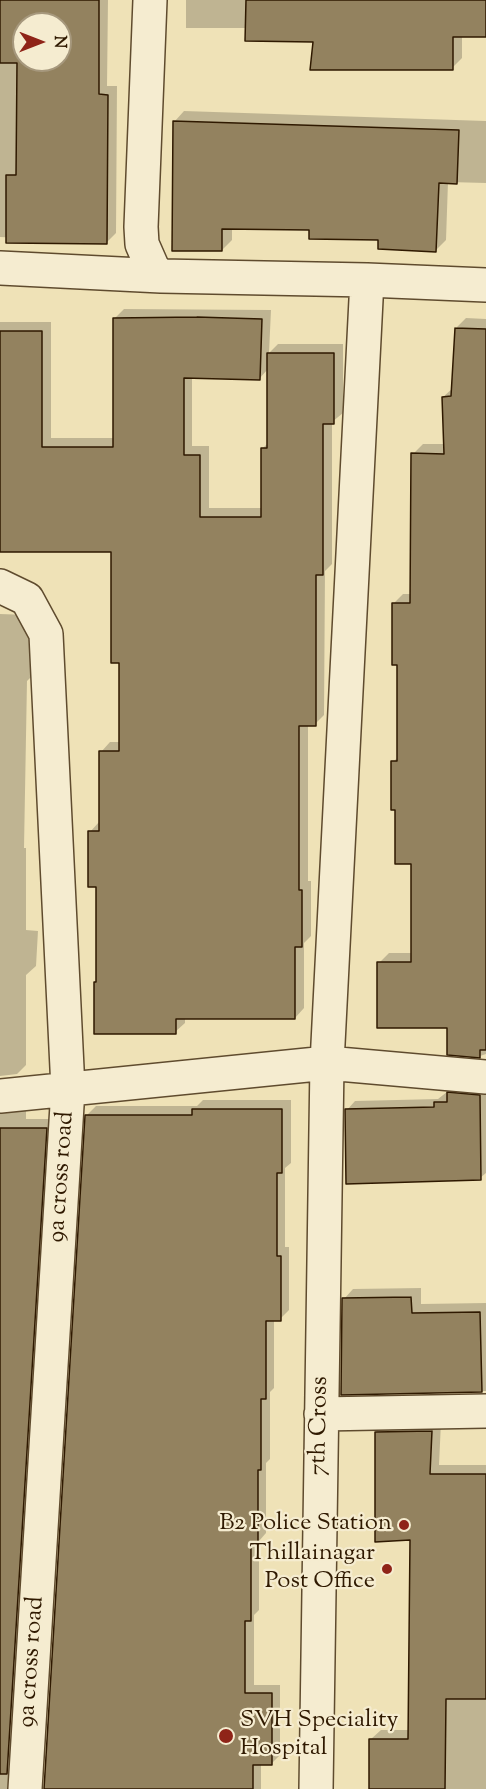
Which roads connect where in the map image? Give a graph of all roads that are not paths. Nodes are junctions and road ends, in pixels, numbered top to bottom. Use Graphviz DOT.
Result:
graph roads {
  1 [pos="150,0"];
  2 [pos="0,268"];
  3 [pos="160,276"];
  4 [pos="367,280"];
  5 [pos="486,285"];
  6 [pos="0,586"];
  7 [pos="327,1064"];
  8 [pos="486,1077"];
  9 [pos="68,1089"];
  10 [pos="0,1096"];
  11 [pos="486,1412"];
  12 [pos="321,1414"];
  13 [pos="25,1789"];
  14 [pos="316,1789"];
  1 -- 3 [label="street"];
  2 -- 3 [label="street"];
  3 -- 4 [label="street"];
  4 -- 5 [label="street"];
  4 -- 7 [label="street, 7th Cross"];
  6 -- 9 [label="street, 9a cross road"];
  7 -- 8 [label="street"];
  7 -- 9 [label="street"];
  7 -- 12 [label="street, 7th Cross"];
  9 -- 10 [label="street"];
  9 -- 13 [label="street, 9a cross road"];
  11 -- 12 [label="street"];
  12 -- 14 [label="street, 7th Cross"];
}
